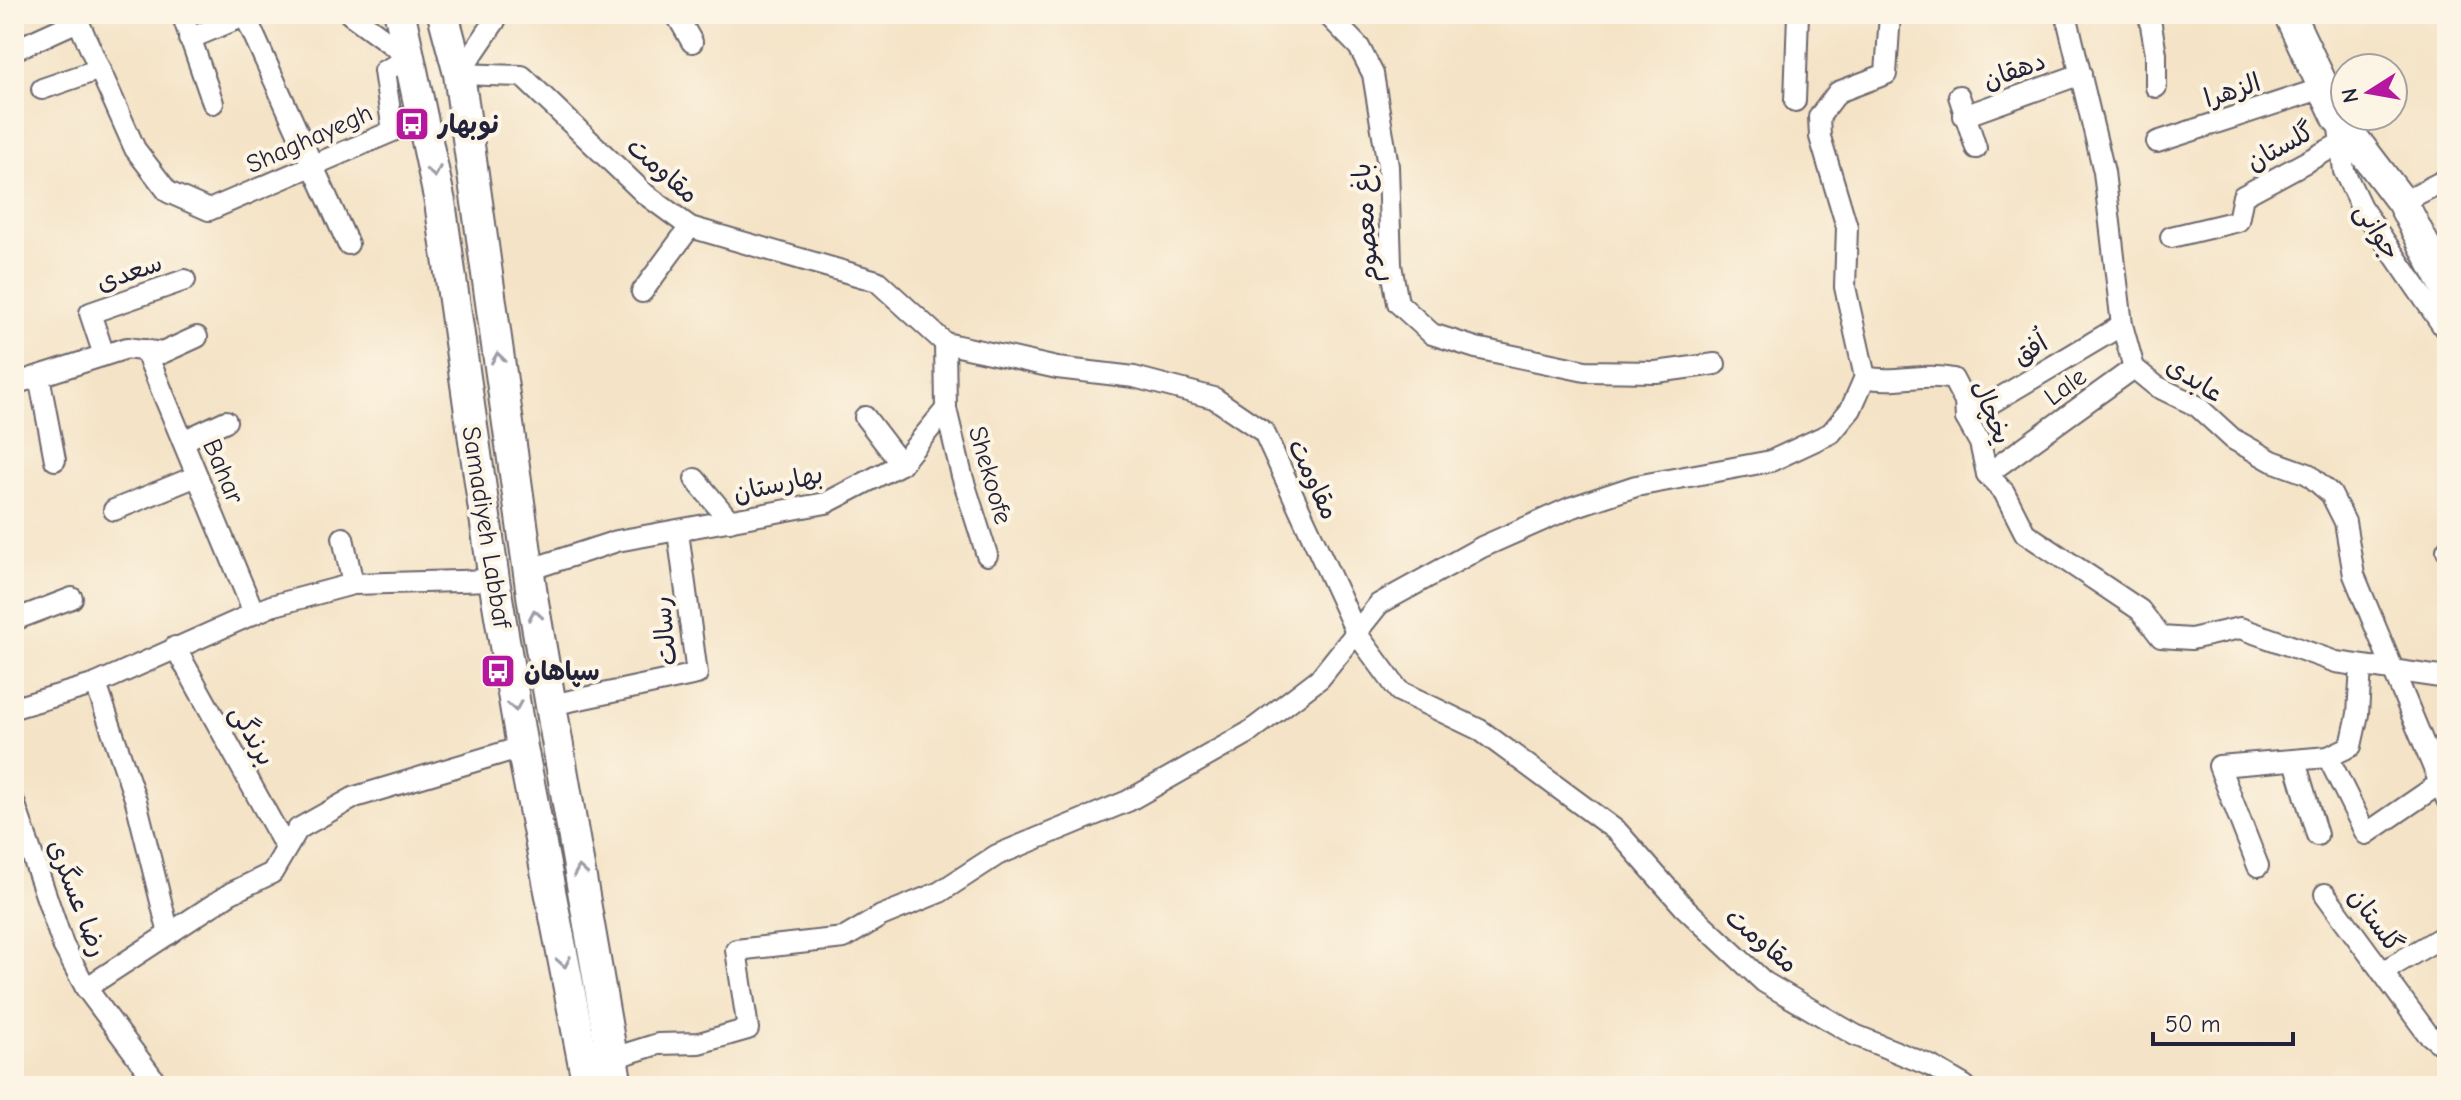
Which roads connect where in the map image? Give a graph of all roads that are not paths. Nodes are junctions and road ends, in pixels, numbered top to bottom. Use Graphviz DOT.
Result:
graph roads {
  1 [pos="182,14"];
  2 [pos="249,14"];
  3 [pos="350,14"];
  4 [pos="400,14"];
  5 [pos="443,14"];
  6 [pos="494,14"];
  7 [pos="676,14"];
  8 [pos="1327,14"];
  9 [pos="1798,14"];
  10 [pos="1890,14"];
  11 [pos="2066,14"];
  12 [pos="2149,14"];
  13 [pos="2289,14"];
  14 [pos="76,18"];
  15 [pos="189,39"];
  16 [pos="692,42"];
  17 [pos="14,50"];
  18 [pos="410,58"];
  19 [pos="100,69"];
  20 [pos="459,74"];
  21 [pos="2081,74"];
  22 [pos="2156,87"];
  23 [pos="2323,88"];
  24 [pos="42,89"];
  25 [pos="1795,101"];
  26 [pos="213,103"];
  27 [pos="2329,104"];
  28 [pos="2338,132"];
  29 [pos="2339,132"];
  30 [pos="2340,132"];
  31 [pos="2157,142"];
  32 [pos="1976,148"];
  33 [pos="313,166"];
  34 [pos="2447,179"];
  35 [pos="2402,202"];
  36 [pos="690,227"];
  37 [pos="2171,237"];
  38 [pos="348,244"];
  39 [pos="185,280"];
  40 [pos="2447,289"];
  41 [pos="642,292"];
  42 [pos="2122,325"];
  43 [pos="2447,332"];
  44 [pos="197,337"];
  45 [pos="945,343"];
  46 [pos="145,350"];
  47 [pos="104,355"];
  48 [pos="1715,364"];
  49 [pos="2134,368"];
  50 [pos="39,376"];
  51 [pos="1865,377"];
  52 [pos="14,384"];
  53 [pos="946,409"];
  54 [pos="865,417"];
  55 [pos="1966,418"];
  56 [pos="226,421"];
  57 [pos="183,441"];
  58 [pos="55,460"];
  59 [pos="901,464"];
  60 [pos="1987,474"];
  61 [pos="197,476"];
  62 [pos="695,479"];
  63 [pos="114,510"];
  64 [pos="730,521"];
  65 [pos="678,532"];
  66 [pos="343,538"];
  67 [pos="987,555"];
  68 [pos="528,570"];
  69 [pos="494,580"];
  70 [pos="353,584"];
  71 [pos="72,598"];
  72 [pos="254,613"];
  73 [pos="14,620"];
  74 [pos="1357,634"];
  75 [pos="175,647"];
  76 [pos="2361,667"];
  77 [pos="2395,673"];
  78 [pos="2447,678"];
  79 [pos="96,684"];
  80 [pos="551,705"];
  81 [pos="14,708"];
  82 [pos="522,747"];
  83 [pos="2328,757"];
  84 [pos="2295,761"];
  85 [pos="2443,792"];
  86 [pos="14,802"];
  87 [pos="2317,835"];
  88 [pos="286,848"];
  89 [pos="2258,866"];
  90 [pos="2325,894"];
  91 [pos="169,934"];
  92 [pos="2447,934"];
  93 [pos="2382,972"];
  94 [pos="86,988"];
  95 [pos="2447,1049"];
  96 [pos="615,1072"];
  97 [pos="159,1086"];
  98 [pos="588,1086"];
  99 [pos="1965,1086"];
  1 -- 15 [label="street"];
  2 -- 15 [label="street"];
  2 -- 33 [label="street"];
  3 -- 18 [label="street"];
  4 -- 18 [label="main road, Samadiyeh Labbaf"];
  5 -- 20 [label="main road, Samadiyeh Labbaf"];
  6 -- 20 [label="street"];
  7 -- 16 [label="street"];
  8 -- 48 [label="street, باغ معصوم"];
  9 -- 25 [label="street"];
  10 -- 51 [label="street"];
  11 -- 21 [label="street, عابدی"];
  12 -- 22 [label="street"];
  13 -- 23 [label="main road, جوانی"];
  14 -- 17 [label="street"];
  14 -- 19 [label="street"];
  15 -- 26 [label="street"];
  18 -- 33 [label="street, Shaghayegh"];
  18 -- 69 [label="main road, Samadiyeh Labbaf, one-way"];
  19 -- 24 [label="street"];
  19 -- 33 [label="street, Shaghayegh"];
  20 -- 36 [label="street, مقاومت"];
  68 -- 20 [label="main road, Samadiyeh Labbaf, one-way"];
  21 -- 32 [label="street, دهقان"];
  21 -- 42 [label="street, عابدی"];
  23 -- 27 [label="main road, جوانی"];
  23 -- 31 [label="street, الزهرا"];
  28 -- 37 [label="street, گلستان"];
  29 -- 43 [label="street, جوانی"];
  30 -- 35 [label="main road, جوانی"];
  33 -- 38 [label="street"];
  34 -- 35 [label="street"];
  35 -- 40 [label="main road, جوانی"];
  36 -- 41 [label="street"];
  36 -- 45 [label="street, مقاومت"];
  39 -- 47 [label="street, سعدی"];
  42 -- 49 [label="street, عابدی"];
  42 -- 55 [label="street, اُفق"];
  44 -- 46 [label="street"];
  45 -- 53 [label="street"];
  45 -- 74 [label="street, مقاومت"];
  46 -- 47 [label="street"];
  46 -- 57 [label="street, Bahar"];
  47 -- 50 [label="street"];
  49 -- 60 [label="street, Lale"];
  49 -- 77 [label="street, عابدی"];
  50 -- 52 [label="street"];
  50 -- 58 [label="street"];
  51 -- 55 [label="street, یخچال"];
  51 -- 74 [label="street"];
  53 -- 59 [label="street, بهارستان"];
  53 -- 67 [label="street, Shekoofe"];
  54 -- 59 [label="street"];
  55 -- 60 [label="street, یخچال"];
  56 -- 57 [label="street"];
  57 -- 61 [label="street, Bahar"];
  59 -- 64 [label="street, بهارستان"];
  60 -- 76 [label="street, یخچال"];
  61 -- 63 [label="street"];
  61 -- 72 [label="street, Bahar"];
  62 -- 64 [label="street"];
  64 -- 65 [label="street, بهارستان"];
  65 -- 68 [label="street, بهارستان"];
  65 -- 80 [label="street, رسالت"];
  66 -- 70 [label="street"];
  80 -- 68 [label="main road, Samadiyeh Labbaf, one-way"];
  69 -- 70 [label="street"];
  69 -- 82 [label="main road, Samadiyeh Labbaf, one-way"];
  70 -- 72 [label="street"];
  71 -- 73 [label="street"];
  72 -- 75 [label="street"];
  74 -- 96 [label="street"];
  74 -- 99 [label="street, مقاومت"];
  75 -- 79 [label="street"];
  75 -- 88 [label="street, برندگی"];
  76 -- 77 [label="street, یخچال"];
  76 -- 83 [label="street"];
  77 -- 78 [label="street, یخچال"];
  77 -- 85 [label="street, عابدی"];
  79 -- 81 [label="street"];
  79 -- 91 [label="street"];
  96 -- 80 [label="main road, Samadiyeh Labbaf, one-way"];
  82 -- 88 [label="street"];
  82 -- 98 [label="main road, Samadiyeh Labbaf, one-way"];
  83 -- 84 [label="street"];
  83 -- 85 [label="street"];
  84 -- 87 [label="street"];
  84 -- 89 [label="street"];
  86 -- 94 [label="street, رضا عسگری"];
  88 -- 91 [label="street"];
  90 -- 93 [label="street, گلستان"];
  91 -- 94 [label="street"];
  92 -- 93 [label="street"];
  93 -- 95 [label="street, گلستان"];
  94 -- 97 [label="street, رضا عسگری"];
}
